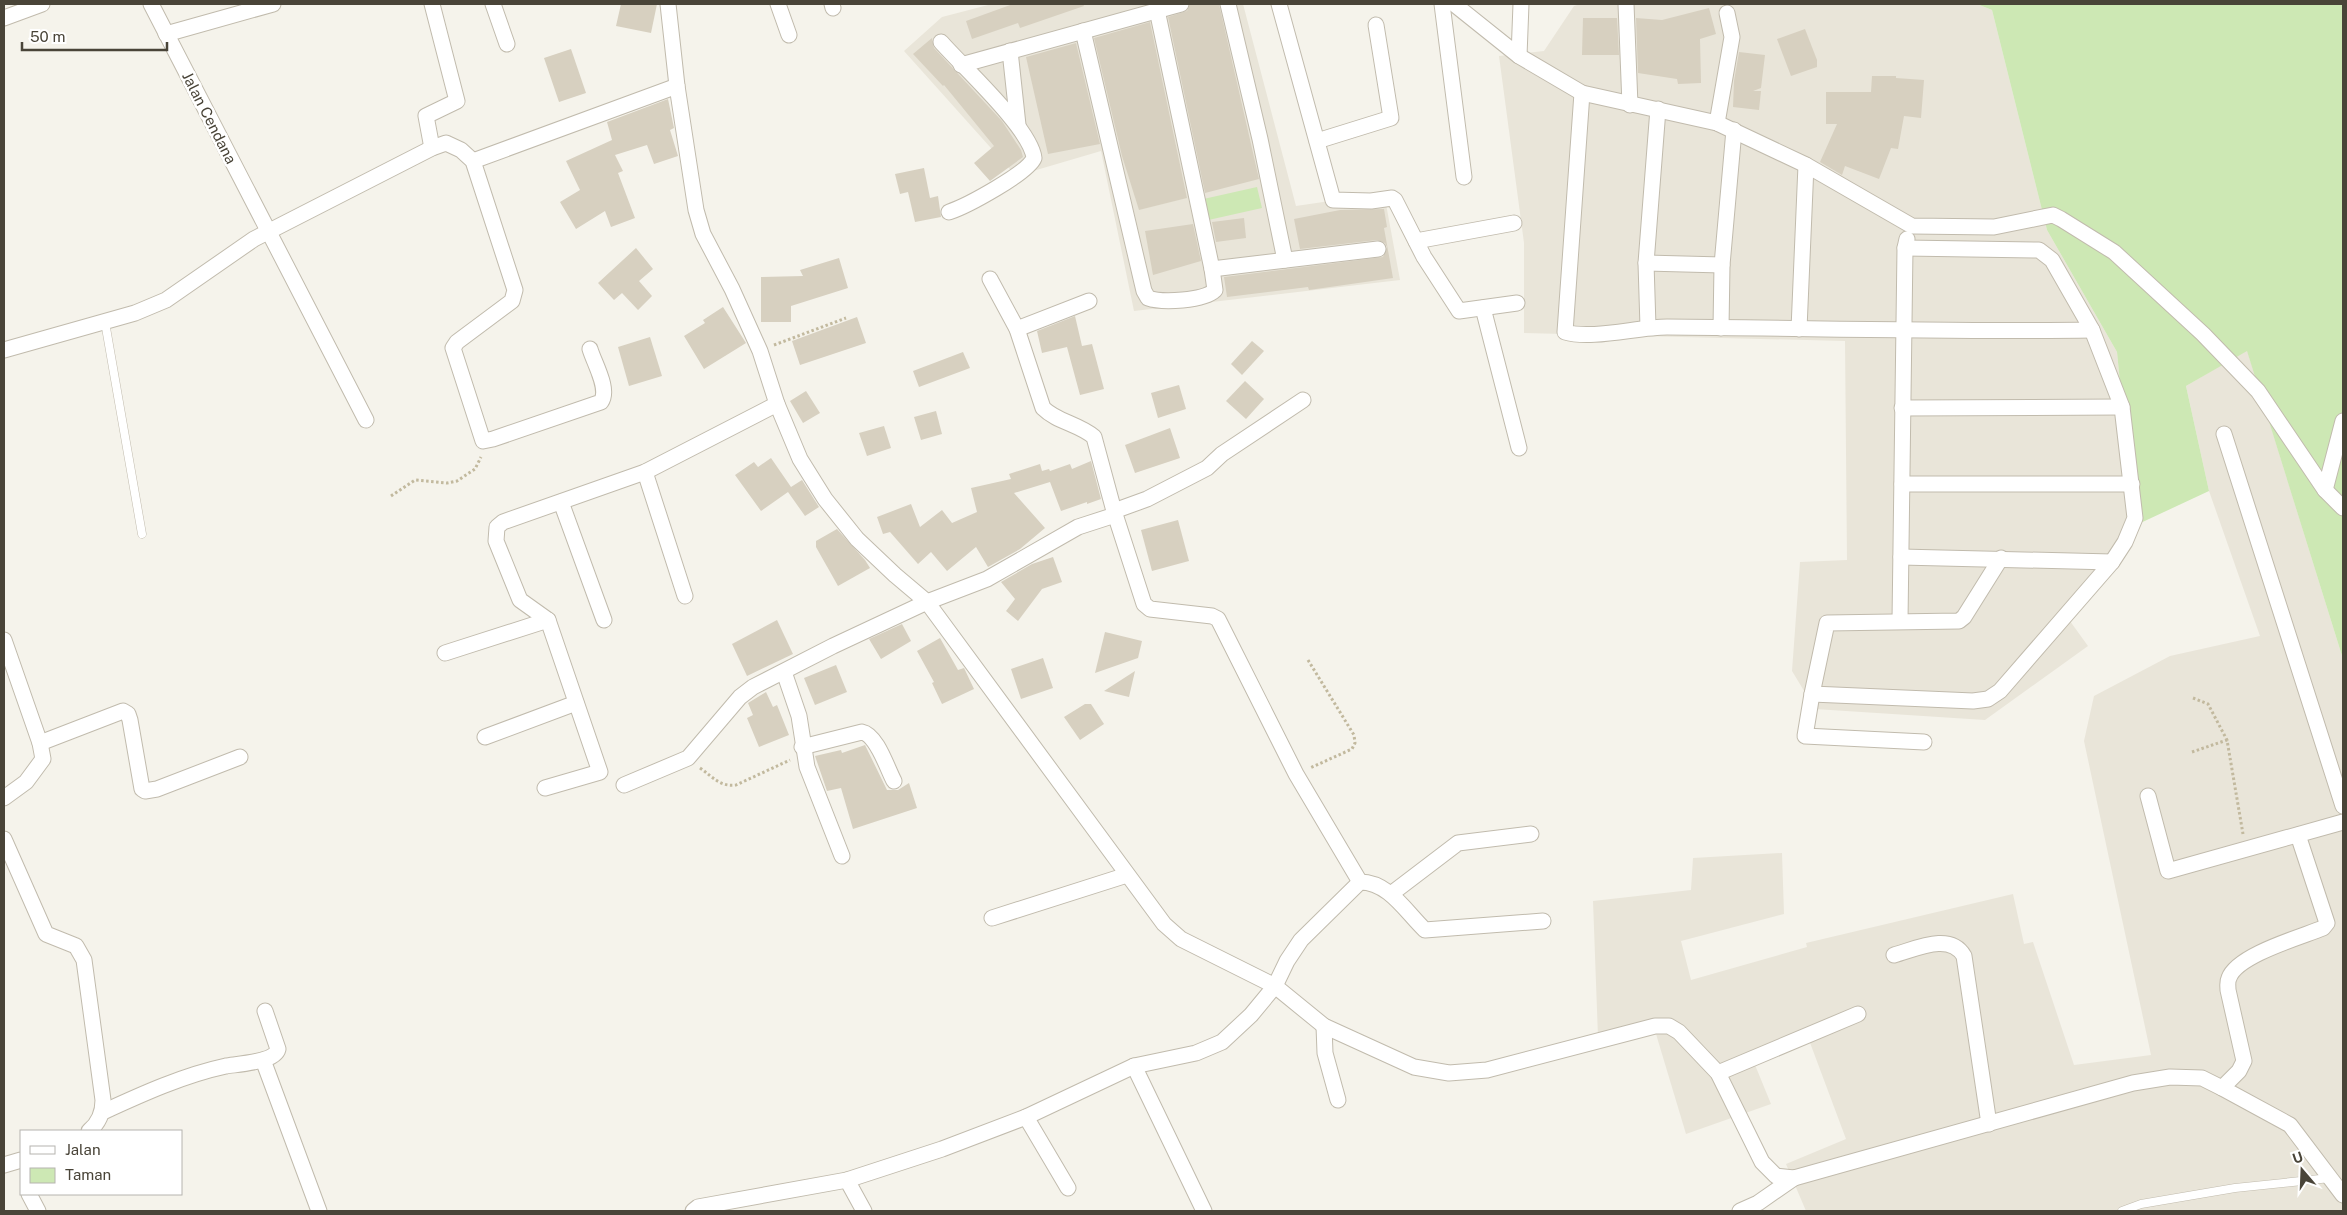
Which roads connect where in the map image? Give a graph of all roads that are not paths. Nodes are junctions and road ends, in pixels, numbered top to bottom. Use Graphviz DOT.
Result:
graph roads {
  1 [pos="42,4"];
  2 [pos="151,4"];
  3 [pos="274,4"];
  4 [pos="432,4"];
  5 [pos="493,4"];
  6 [pos="668,4"];
  7 [pos="778,4"];
  8 [pos="1180,4"];
  9 [pos="1228,4"];
  10 [pos="1279,4"];
  11 [pos="1442,4"];
  12 [pos="1454,4"];
  13 [pos="1522,4"];
  14 [pos="1626,4"];
  15 [pos="1157,10"];
  16 [pos="1727,13"];
  17 [pos="4,18"];
  18 [pos="1376,24"];
  19 [pos="1082,31"];
  20 [pos="166,34"];
  21 [pos="789,35"];
  22 [pos="941,42"];
  23 [pos="506,44"];
  24 [pos="1010,51"];
  25 [pos="1519,56"];
  26 [pos="962,65"];
  27 [pos="677,86"];
  28 [pos="1582,93"];
  29 [pos="1630,105"];
  30 [pos="1658,109"];
  31 [pos="1717,123"];
  32 [pos="1018,125"];
  33 [pos="1734,130"];
  34 [pos="1317,141"];
  35 [pos="432,148"];
  36 [pos="473,161"];
  37 [pos="1806,165"];
  38 [pos="1464,177"];
  39 [pos="949,212"];
  40 [pos="1514,223"];
  41 [pos="1912,226"];
  42 [pos="268,231"];
  43 [pos="1416,241"];
  44 [pos="1905,248"];
  45 [pos="1378,249"];
  46 [pos="1285,260"];
  47 [pos="1646,263"];
  48 [pos="1722,265"];
  49 [pos="1212,269"];
  50 [pos="990,279"];
  51 [pos="1089,301"];
  52 [pos="1517,303"];
  53 [pos="1483,308"];
  54 [pos="105,322"];
  55 [pos="1648,327"];
  56 [pos="1722,328"];
  57 [pos="1017,329"];
  58 [pos="1799,330"];
  59 [pos="2092,330"];
  60 [pos="1902,331"];
  61 [pos="590,349"];
  62 [pos="4,350"];
  63 [pos="1304,400"];
  64 [pos="777,404"];
  65 [pos="2122,407"];
  66 [pos="1902,408"];
  67 [pos="366,420"];
  68 [pos="2343,421"];
  69 [pos="2224,434"];
  70 [pos="1519,448"];
  71 [pos="645,472"];
  72 [pos="1902,484"];
  73 [pos="2132,484"];
  74 [pos="2325,490"];
  75 [pos="562,502"];
  76 [pos="2343,508"];
  77 [pos="1115,513"];
  78 [pos="142,534"];
  79 [pos="1901,557"];
  80 [pos="2001,558"];
  81 [pos="2112,562"];
  82 [pos="686,596"];
  83 [pos="927,602"];
  84 [pos="548,620"];
  85 [pos="604,620"];
  86 [pos="1900,621"];
  87 [pos="4,640"];
  88 [pos="445,652"];
  89 [pos="784,672"];
  90 [pos="1812,694"];
  91 [pos="576,703"];
  92 [pos="484,737"];
  93 [pos="1924,742"];
  94 [pos="40,743"];
  95 [pos="803,751"];
  96 [pos="240,757"];
  97 [pos="894,782"];
  98 [pos="624,785"];
  99 [pos="545,788"];
  100 [pos="2148,796"];
  101 [pos="4,798"];
  102 [pos="2343,806"];
  103 [pos="2343,822"];
  104 [pos="1531,834"];
  105 [pos="2298,835"];
  106 [pos="4,839"];
  107 [pos="842,856"];
  108 [pos="1127,875"];
  109 [pos="1360,882"];
  110 [pos="1391,894"];
  111 [pos="992,918"];
  112 [pos="1543,921"];
  113 [pos="1894,955"];
  114 [pos="1276,986"];
  115 [pos="265,1011"];
  116 [pos="1858,1014"];
  117 [pos="1324,1026"];
  118 [pos="263,1060"];
  119 [pos="1134,1066"];
  120 [pos="1718,1073"];
  121 [pos="2222,1088"];
  122 [pos="1338,1100"];
  123 [pos="103,1112"];
  124 [pos="1026,1117"];
  125 [pos="1989,1124"];
  126 [pos="90,1130"];
  127 [pos="1794,1178"];
  128 [pos="2330,1178"];
  129 [pos="847,1180"];
  130 [pos="1068,1188"];
  131 [pos="30,1195"];
  132 [pos="2343,1195"];
  133 [pos="1760,1207"];
  134 [pos="38,1211"];
  135 [pos="319,1211"];
  136 [pos="693,1211"];
  137 [pos="864,1211"];
  138 [pos="1204,1211"];
  139 [pos="1740,1211"];
  140 [pos="2122,1211"];
  1 -- 17 [label="street"];
  2 -- 20 [label="street, Jalan Cendana"];
  3 -- 20 [label="street"];
  4 -- 35 [label="street"];
  5 -- 23 [label="street"];
  6 -- 27 [label="street"];
  7 -- 21 [label="street"];
  8 -- 15 [label="street"];
  9 -- 46 [label="street"];
  10 -- 34 [label="street"];
  11 -- 38 [label="street"];
  12 -- 25 [label="street"];
  13 -- 25 [label="street"];
  14 -- 29 [label="street"];
  15 -- 19 [label="street"];
  15 -- 49 [label="street"];
  16 -- 31 [label="street"];
  18 -- 34 [label="street"];
  19 -- 24 [label="street"];
  19 -- 49 [label="street"];
  20 -- 42 [label="street, Jalan Cendana"];
  22 -- 26 [label="street"];
  24 -- 26 [label="street"];
  24 -- 32 [label="street"];
  25 -- 28 [label="street"];
  26 -- 32 [label="street"];
  27 -- 36 [label="street"];
  27 -- 64 [label="street"];
  28 -- 29 [label="street"];
  28 -- 55 [label="street"];
  29 -- 30 [label="street"];
  30 -- 31 [label="street"];
  30 -- 47 [label="street"];
  31 -- 33 [label="street"];
  32 -- 39 [label="street"];
  33 -- 37 [label="street"];
  33 -- 48 [label="street"];
  34 -- 43 [label="street"];
  35 -- 36 [label="street"];
  35 -- 42 [label="street"];
  36 -- 61 [label="street"];
  37 -- 41 [label="street"];
  37 -- 58 [label="street"];
  40 -- 43 [label="street"];
  41 -- 44 [label="street"];
  41 -- 74 [label="street"];
  42 -- 54 [label="street"];
  42 -- 67 [label="street, Jalan Cendana"];
  43 -- 53 [label="street"];
  44 -- 59 [label="street"];
  44 -- 60 [label="street"];
  45 -- 46 [label="street"];
  46 -- 49 [label="street"];
  47 -- 48 [label="street"];
  47 -- 55 [label="street"];
  48 -- 56 [label="street"];
  50 -- 57 [label="street"];
  51 -- 57 [label="street"];
  52 -- 53 [label="street"];
  53 -- 70 [label="street"];
  54 -- 62 [label="street"];
  54 -- 78 [label="lane"];
  55 -- 56 [label="street"];
  56 -- 58 [label="street"];
  57 -- 77 [label="street"];
  58 -- 60 [label="street"];
  59 -- 60 [label="street"];
  59 -- 65 [label="street"];
  60 -- 66 [label="street"];
  63 -- 77 [label="street"];
  64 -- 71 [label="street"];
  64 -- 83 [label="street"];
  65 -- 66 [label="street"];
  65 -- 73 [label="street"];
  66 -- 72 [label="street"];
  68 -- 74 [label="street"];
  69 -- 102 [label="street"];
  71 -- 75 [label="street"];
  71 -- 82 [label="street"];
  72 -- 73 [label="street"];
  72 -- 79 [label="street"];
  73 -- 81 [label="street"];
  74 -- 76 [label="street"];
  75 -- 84 [label="street"];
  75 -- 85 [label="street"];
  77 -- 83 [label="street"];
  77 -- 109 [label="street"];
  79 -- 80 [label="street"];
  79 -- 86 [label="street"];
  80 -- 81 [label="street"];
  80 -- 86 [label="street"];
  81 -- 90 [label="street"];
  83 -- 89 [label="street"];
  83 -- 108 [label="street"];
  84 -- 88 [label="street"];
  84 -- 91 [label="street"];
  86 -- 90 [label="street"];
  87 -- 94 [label="street"];
  89 -- 95 [label="street"];
  89 -- 98 [label="street"];
  90 -- 93 [label="street"];
  91 -- 92 [label="street"];
  91 -- 99 [label="street"];
  94 -- 96 [label="street"];
  94 -- 101 [label="street"];
  95 -- 97 [label="street"];
  95 -- 107 [label="street"];
  100 -- 105 [label="street"];
  103 -- 105 [label="street"];
  104 -- 110 [label="street"];
  105 -- 121 [label="street"];
  106 -- 123 [label="street"];
  108 -- 111 [label="street"];
  108 -- 114 [label="street"];
  109 -- 110 [label="street"];
  109 -- 114 [label="street"];
  110 -- 112 [label="street"];
  113 -- 125 [label="street"];
  114 -- 117 [label="street"];
  114 -- 119 [label="street"];
  115 -- 118 [label="street"];
  116 -- 120 [label="street"];
  117 -- 120 [label="street"];
  117 -- 122 [label="street"];
  118 -- 123 [label="street"];
  118 -- 135 [label="street"];
  119 -- 124 [label="street"];
  119 -- 138 [label="street"];
  120 -- 127 [label="street"];
  121 -- 125 [label="street"];
  121 -- 128 [label="street"];
  123 -- 126 [label="street"];
  124 -- 129 [label="street"];
  124 -- 130 [label="street"];
  125 -- 127 [label="street"];
  127 -- 133 [label="street"];
  128 -- 132 [label="street"];
  128 -- 140 [label="lane"];
  129 -- 136 [label="street"];
  129 -- 137 [label="street"];
  131 -- 134 [label="street"];
  133 -- 139 [label="street"];
}
